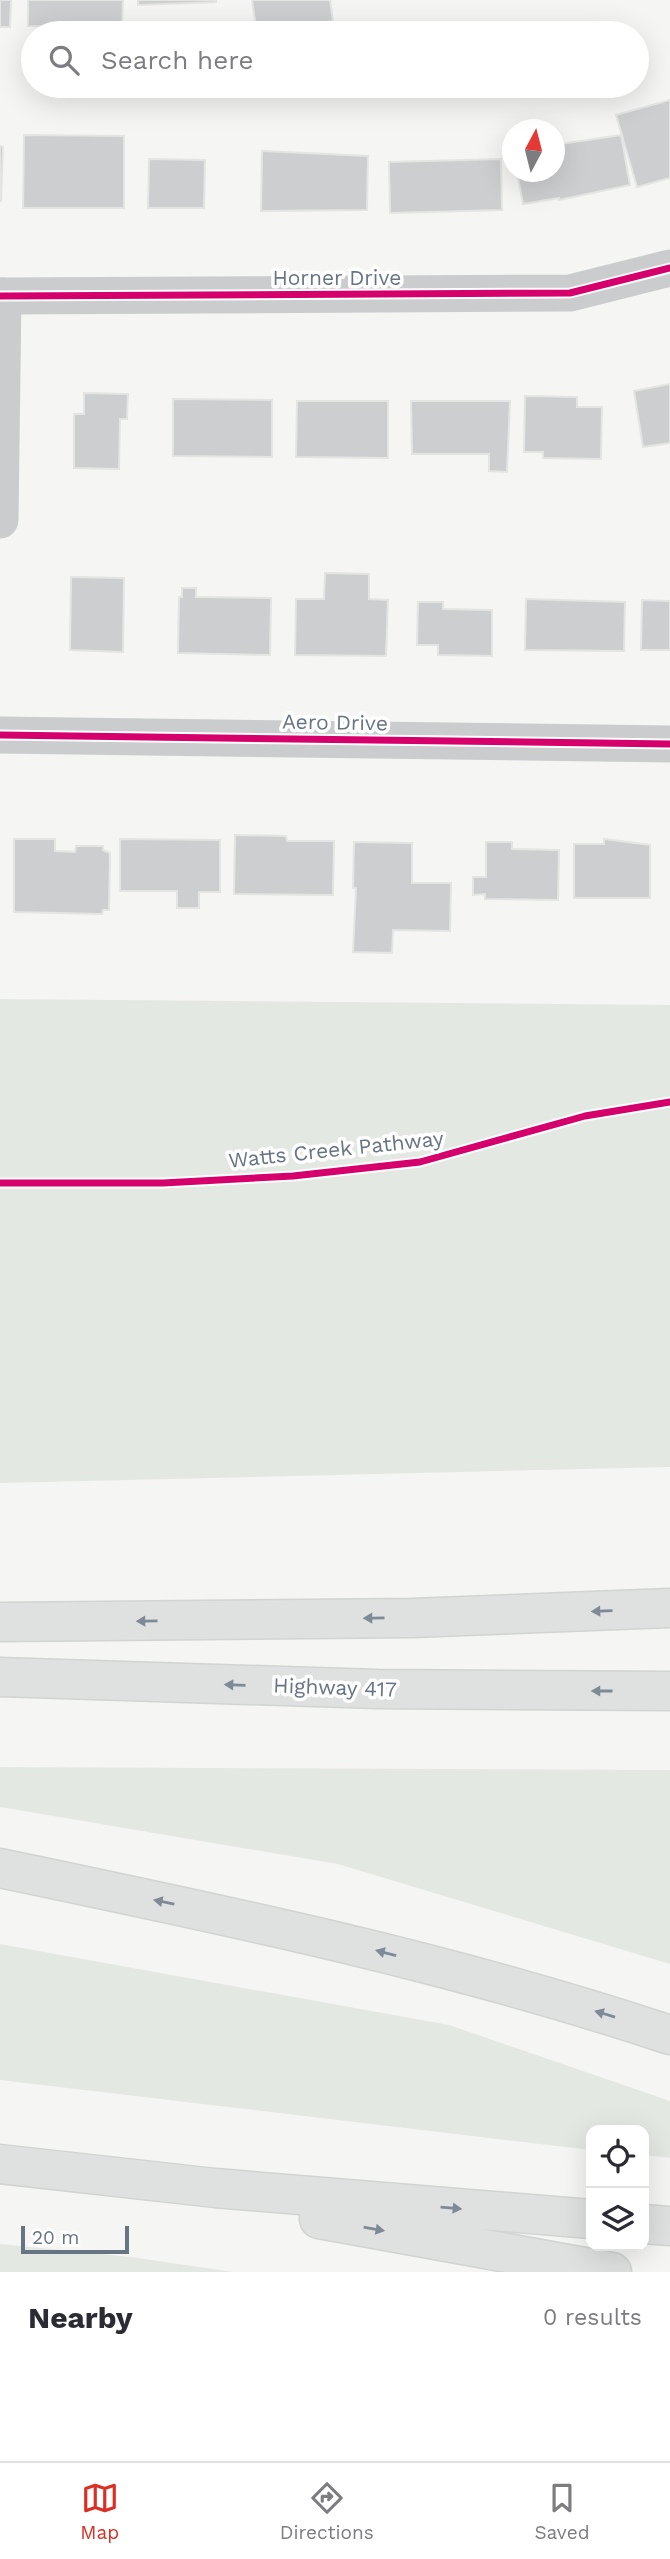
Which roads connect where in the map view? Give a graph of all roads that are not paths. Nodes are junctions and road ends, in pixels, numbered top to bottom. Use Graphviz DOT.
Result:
graph roads {
  1 [pos="670,268"];
  2 [pos="2,296"];
  3 [pos="0,520"];
  4 [pos="0,735"];
  5 [pos="670,744"];
  6 [pos="670,1608"];
  7 [pos="0,1622"];
  8 [pos="0,1677"];
  9 [pos="670,1691"];
  10 [pos="0,1868"];
  11 [pos="670,2035"];
  12 [pos="0,2164"];
  13 [pos="42,2169"];
  14 [pos="586,2220"];
  15 [pos="649,2224"];
  16 [pos="670,2226"];
  17 [pos="612,2272"];
  1 -- 2 [label="street, Horner Drive"];
  2 -- 3 [label="street"];
  4 -- 5 [label="street, Aero Drive"];
  6 -- 7 [label="highway, one-way"];
  9 -- 8 [label="highway, Highway 417, one-way"];
  11 -- 10 [label="highway, one-way"];
  12 -- 13 [label="highway"];
  13 -- 14 [label="highway, one-way"];
  13 -- 17 [label="highway, one-way"];
  15 -- 16 [label="highway"];
}
